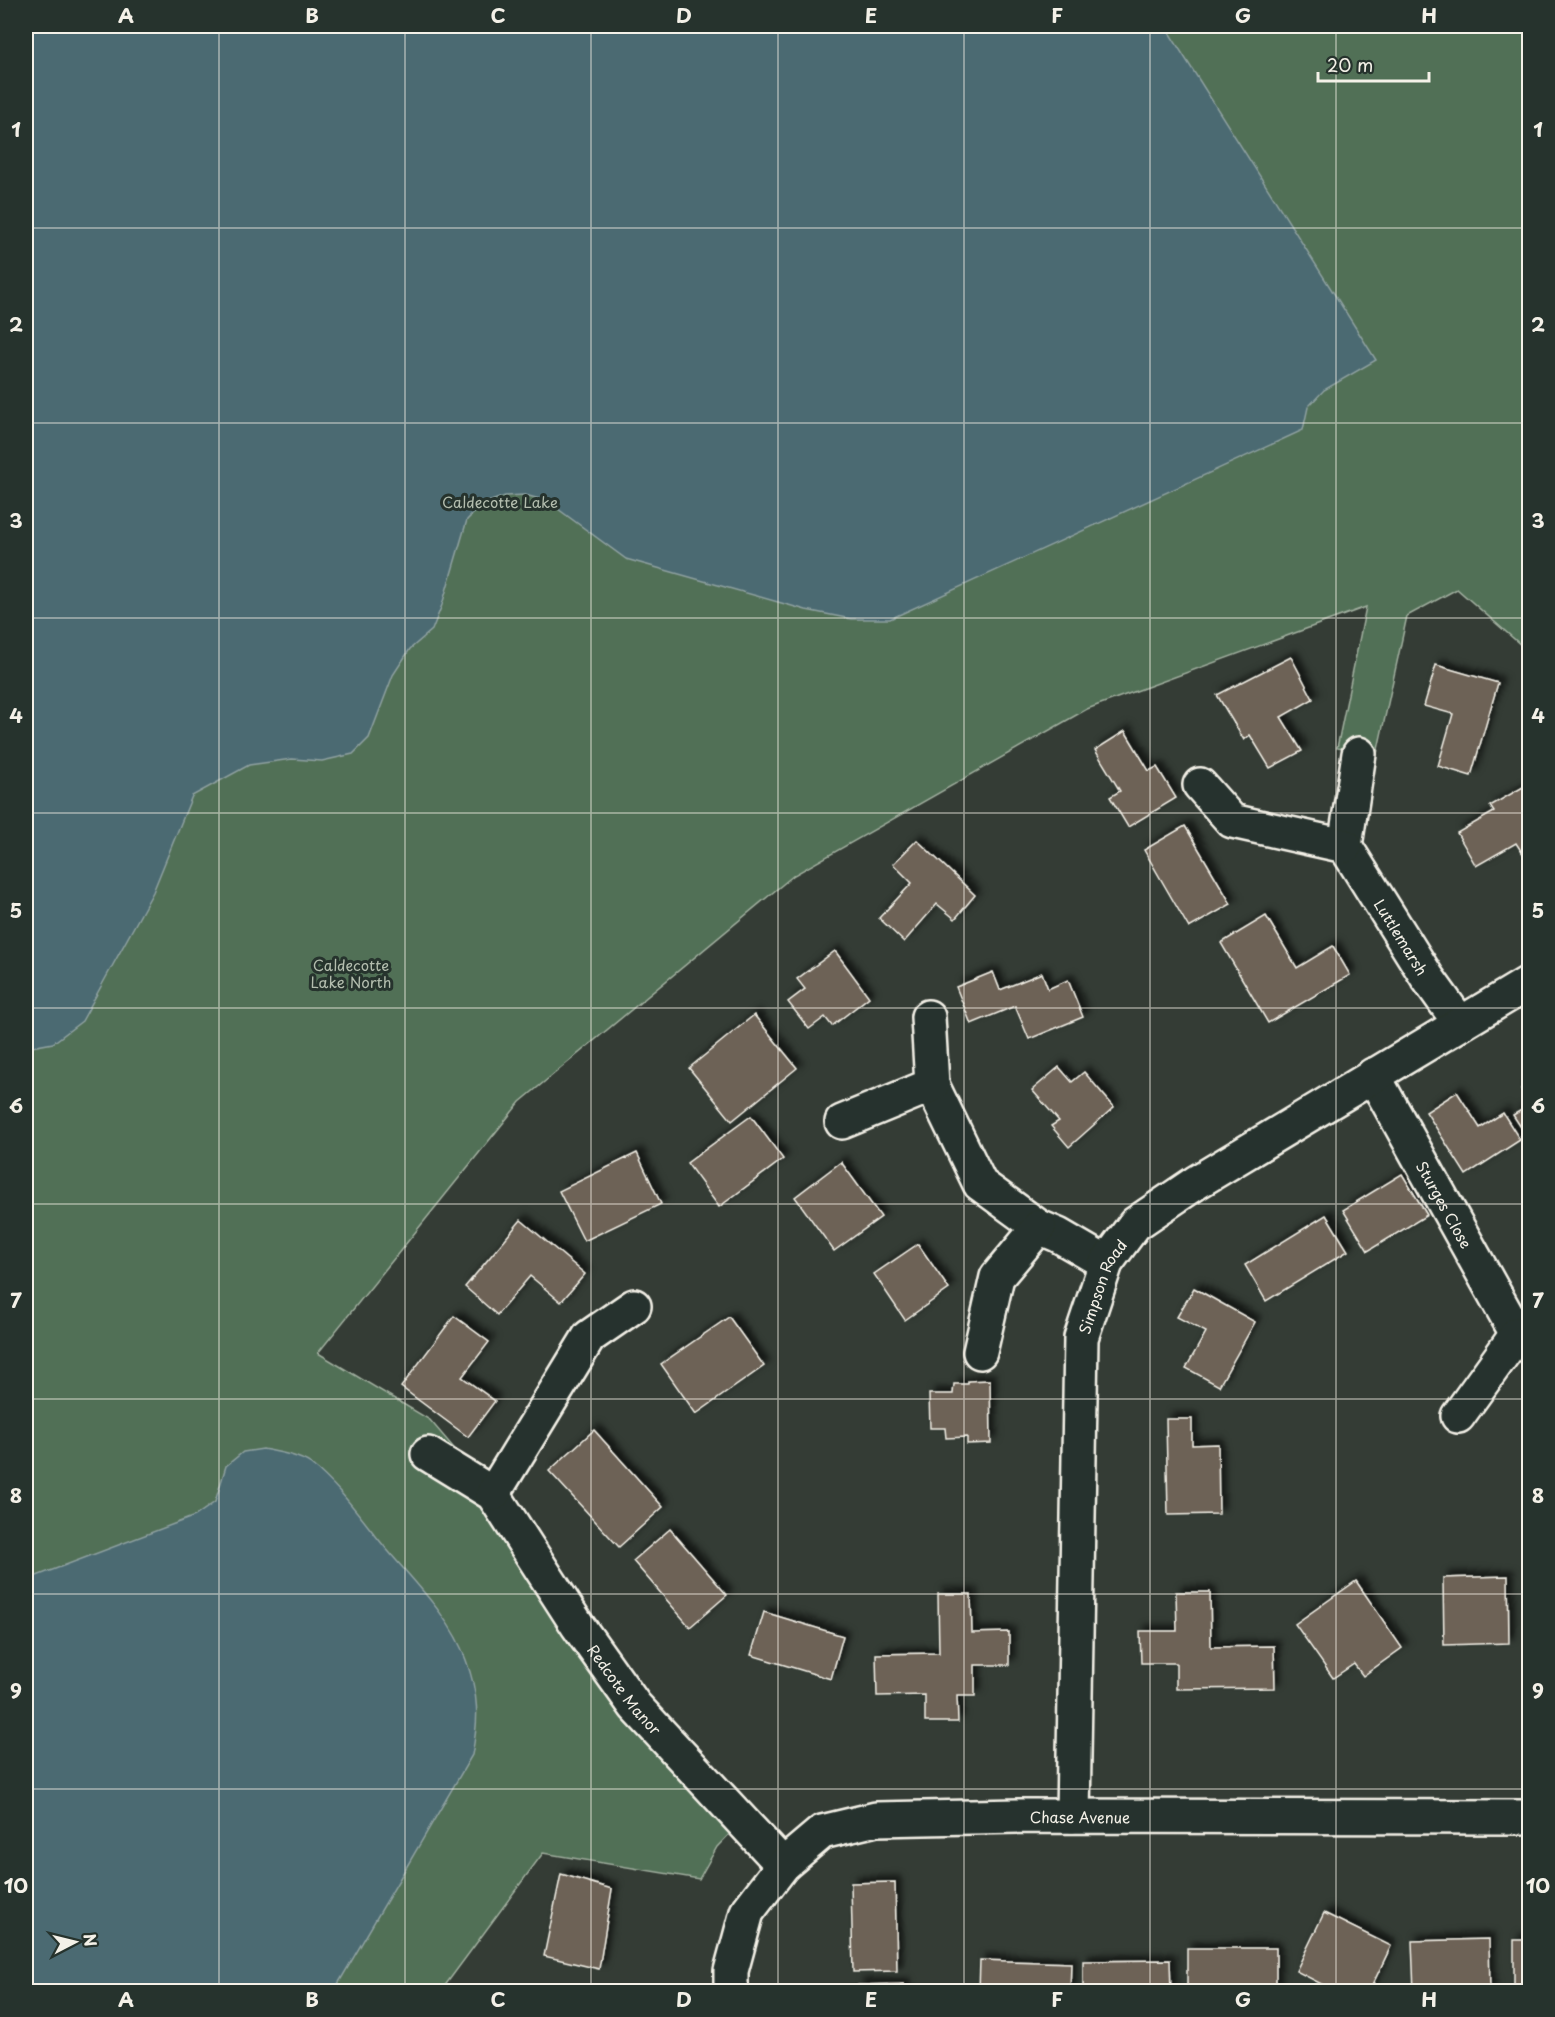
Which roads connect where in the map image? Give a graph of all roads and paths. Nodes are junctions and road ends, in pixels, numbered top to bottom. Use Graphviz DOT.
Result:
graph roads {
  1 [pos="1359,754"];
  2 [pos="1200,785"];
  3 [pos="1346,846"];
  4 [pos="1530,982"];
  5 [pos="928,1017"];
  6 [pos="1460,1023"];
  7 [pos="1373,1075"];
  8 [pos="932,1085"];
  9 [pos="842,1122"];
  10 [pos="1039,1227"];
  11 [pos="1106,1263"];
  12 [pos="634,1306"];
  13 [pos="1523,1334"];
  14 [pos="980,1352"];
  15 [pos="1458,1416"];
  16 [pos="428,1454"];
  17 [pos="493,1494"];
  18 [pos="1073,1816"];
  19 [pos="1530,1816"];
  20 [pos="783,1865"];
  21 [pos="731,1992"];
  1 -- 3 [label="street"];
  2 -- 3 [label="street"];
  3 -- 6 [label="street, Luttlemarsh"];
  4 -- 6 [label="street, Simpson Road"];
  5 -- 8 [label="street"];
  6 -- 7 [label="street, Simpson Road"];
  7 -- 11 [label="street, Simpson Road"];
  7 -- 13 [label="street, Sturges Close"];
  8 -- 9 [label="street"];
  8 -- 10 [label="street"];
  10 -- 11 [label="street"];
  10 -- 14 [label="street"];
  11 -- 18 [label="street, Simpson Road"];
  12 -- 17 [label="street"];
  13 -- 15 [label="street, Sturges Close"];
  16 -- 17 [label="street, Redcote Manor"];
  17 -- 20 [label="street, Redcote Manor"];
  18 -- 19 [label="street, Chase Avenue"];
  18 -- 20 [label="street, Chase Avenue"];
  20 -- 21 [label="street, Chase Avenue"];
}
